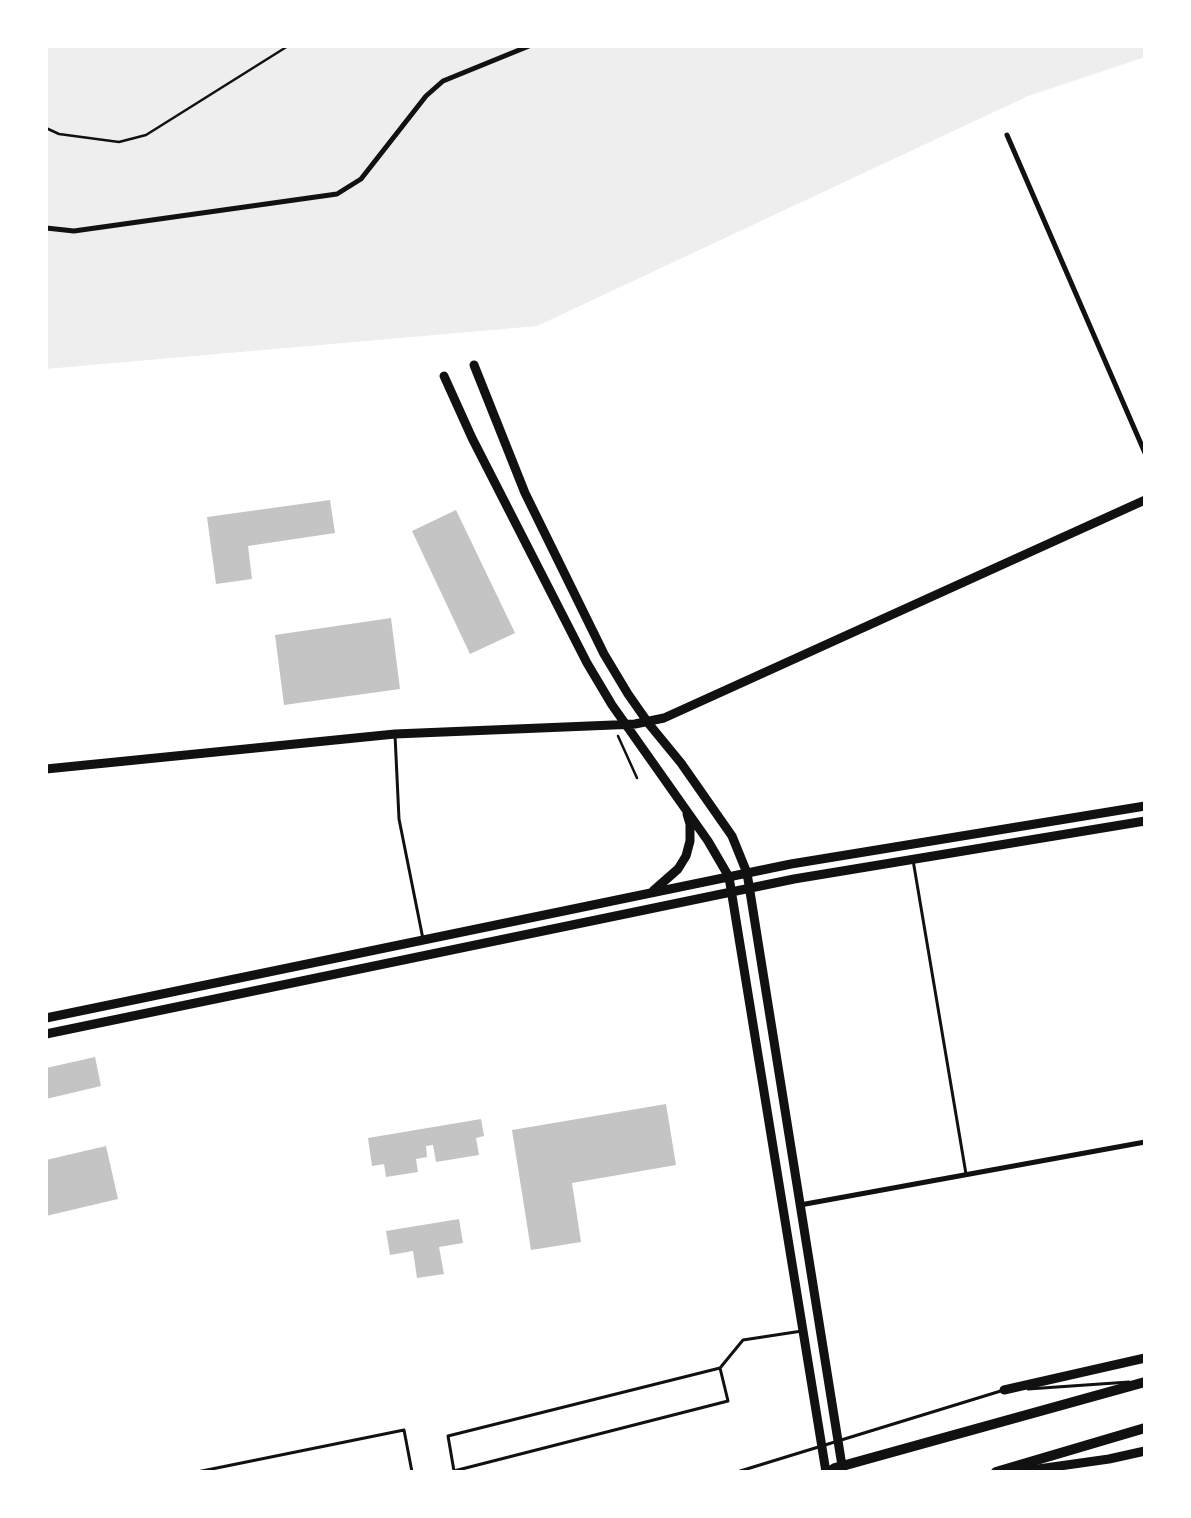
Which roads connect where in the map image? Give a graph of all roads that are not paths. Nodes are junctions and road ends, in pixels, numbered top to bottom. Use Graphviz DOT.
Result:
graph roads {
  1 [pos="529,46"];
  2 [pos="1007,136"];
  3 [pos="46,228"];
  4 [pos="474,365"];
  5 [pos="444,376"];
  6 [pos="1145,453"];
  7 [pos="1145,500"];
  8 [pos="395,734"];
  9 [pos="46,769"];
  10 [pos="1145,806"];
  11 [pos="684,807"];
  12 [pos="1145,821"];
  13 [pos="913,860"];
  14 [pos="747,873"];
  15 [pos="729,877"];
  16 [pos="749,889"];
  17 [pos="732,892"];
  18 [pos="650,894"];
  19 [pos="423,940"];
  20 [pos="46,1018"];
  21 [pos="46,1034"];
  22 [pos="1145,1142"];
  23 [pos="966,1174"];
  24 [pos="800,1205"];
  25 [pos="803,1330"];
  26 [pos="1145,1358"];
  27 [pos="720,1368"];
  28 [pos="1145,1382"];
  29 [pos="1004,1390"];
  30 [pos="1145,1428"];
  31 [pos="839,1441"];
  32 [pos="822,1446"];
  33 [pos="1145,1451"];
  34 [pos="843,1469"];
  35 [pos="452,1471"];
  36 [pos="198,1472"];
  37 [pos="412,1472"];
  38 [pos="737,1472"];
  39 [pos="827,1472"];
  40 [pos="996,1472"];
  41 [pos="1017,1472"];
  1 -- 3 [label="street"];
  2 -- 6 [label="street"];
  4 -- 14 [label="street"];
  5 -- 11 [label="street"];
  7 -- 8 [label="street"];
  8 -- 9 [label="street"];
  8 -- 19 [label="lane"];
  10 -- 14 [label="street"];
  11 -- 15 [label="street"];
  11 -- 18 [label="street"];
  12 -- 13 [label="street"];
  13 -- 16 [label="street"];
  13 -- 23 [label="lane"];
  14 -- 15 [label="street"];
  14 -- 16 [label="street"];
  15 -- 17 [label="street"];
  15 -- 18 [label="street"];
  16 -- 17 [label="street"];
  16 -- 24 [label="street"];
  17 -- 21 [label="street"];
  17 -- 25 [label="street"];
  18 -- 19 [label="street"];
  19 -- 20 [label="street"];
  22 -- 23 [label="street"];
  23 -- 24 [label="street"];
  24 -- 31 [label="street"];
  25 -- 27 [label="lane"];
  25 -- 32 [label="street"];
  26 -- 29 [label="street"];
  27 -- 35 [label="lane"];
  27 -- 35 [label="lane"];
  28 -- 29 [label="lane"];
  28 -- 34 [label="main road"];
  29 -- 31 [label="lane"];
  30 -- 40 [label="main road"];
  31 -- 32 [label="lane"];
  31 -- 34 [label="street"];
  32 -- 38 [label="lane"];
  32 -- 39 [label="street"];
  33 -- 41 [label="street"];
  34 -- 39 [label="main road"];
  36 -- 37 [label="lane"];
}
